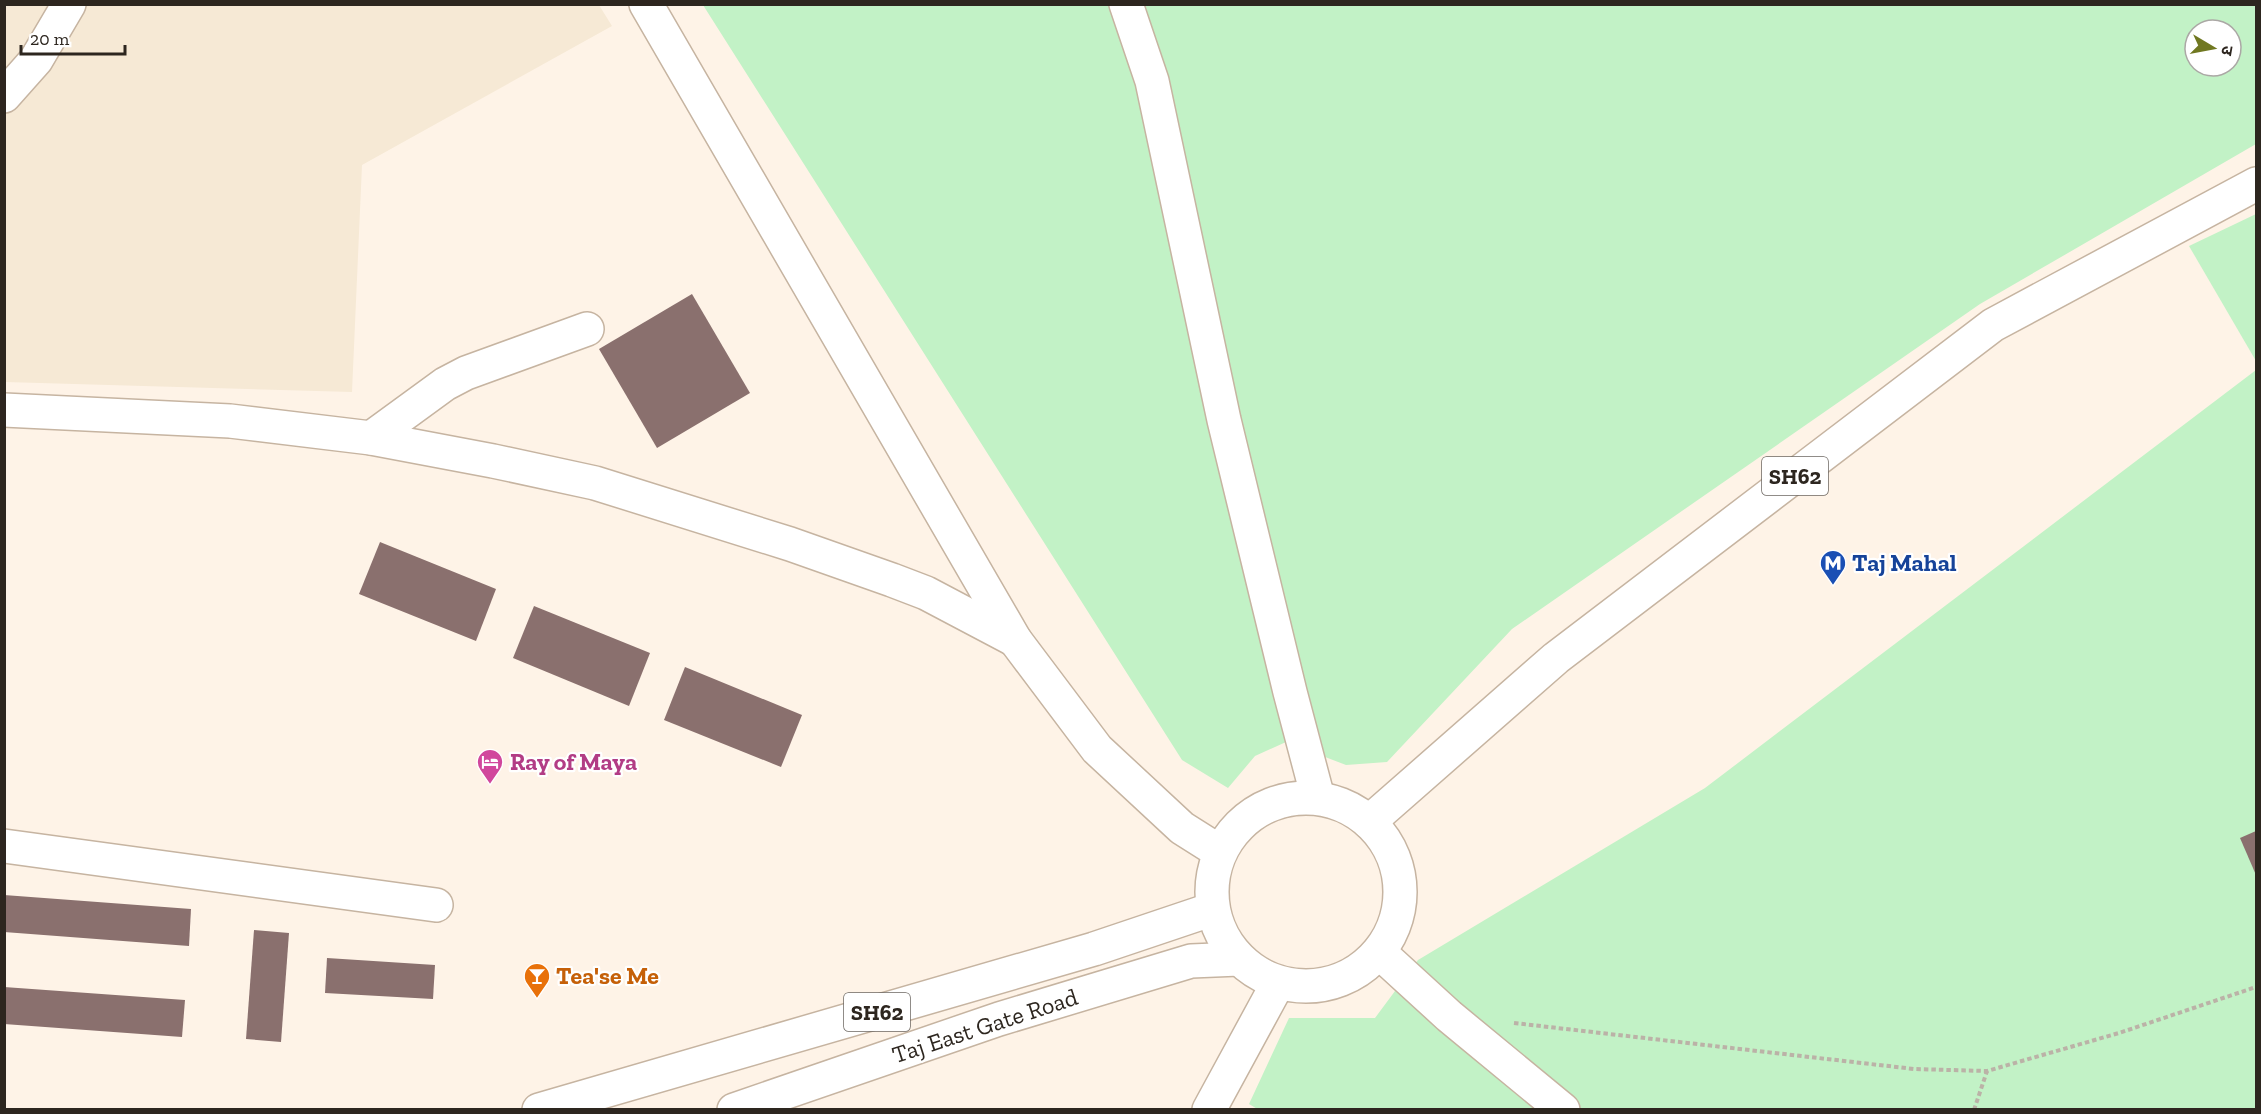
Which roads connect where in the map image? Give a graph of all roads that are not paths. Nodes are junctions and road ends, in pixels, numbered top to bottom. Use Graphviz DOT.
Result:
graph roads {
  1 [pos="69,4"];
  2 [pos="646,4"];
  3 [pos="1126,4"];
  4 [pos="4,96"];
  5 [pos="2256,184"];
  6 [pos="587,329"];
  7 [pos="4,410"];
  8 [pos="371,438"];
  9 [pos="1015,640"];
  10 [pos="1318,798"];
  11 [pos="1369,822"];
  12 [pos="4,846"];
  13 [pos="1220,852"];
  14 [pos="436,905"];
  15 [pos="1213,909"];
  16 [pos="1379,952"];
  17 [pos="1239,959"];
  18 [pos="1278,983"];
  19 [pos="539,1110"];
  20 [pos="734,1110"];
  21 [pos="1209,1110"];
  22 [pos="1563,1110"];
  1 -- 4 [label="street"];
  2 -- 9 [label="street"];
  3 -- 10 [label="street"];
  5 -- 11 [label="street, SH62"];
  6 -- 8 [label="street"];
  7 -- 8 [label="street"];
  8 -- 9 [label="street"];
  9 -- 13 [label="street"];
  10 -- 11 [label="street"];
  10 -- 13 [label="street"];
  11 -- 16 [label="street"];
  12 -- 14 [label="street"];
  13 -- 15 [label="street"];
  15 -- 17 [label="street"];
  15 -- 19 [label="street, SH62"];
  16 -- 18 [label="street"];
  16 -- 22 [label="street"];
  17 -- 18 [label="street"];
  17 -- 20 [label="street, Taj East Gate Road / SH62"];
  18 -- 21 [label="street"];
}
